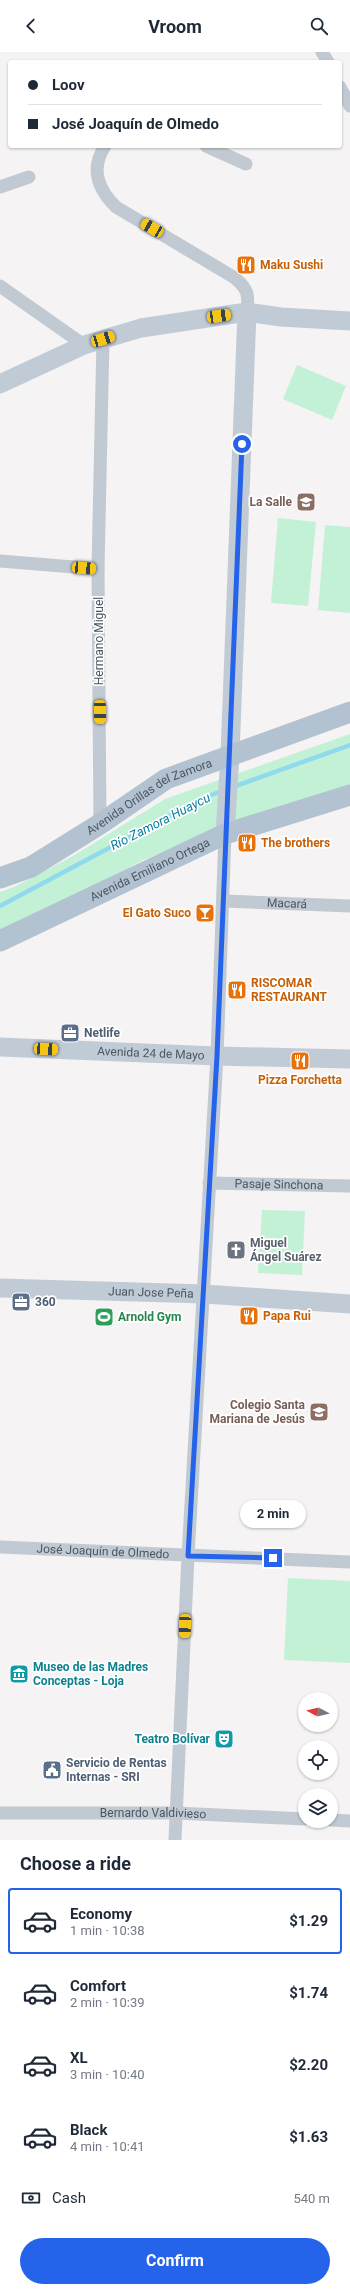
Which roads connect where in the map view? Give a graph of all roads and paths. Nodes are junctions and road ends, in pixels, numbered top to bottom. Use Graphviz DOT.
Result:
graph roads {
  1 [pos="342,91"];
  2 [pos="350,106"];
  3 [pos="104,148"];
  4 [pos="210,148"];
  5 [pos="246,164"];
  6 [pos="29,177"];
  7 [pos="0,187"];
  8 [pos="0,286"];
  9 [pos="247,312"];
  10 [pos="350,321"];
  11 [pos="103,339"];
  12 [pos="84,345"];
  13 [pos="0,384"];
  14 [pos="0,561"];
  15 [pos="98,569"];
  16 [pos="350,712"];
  17 [pos="230,755"];
  18 [pos="350,795"];
  19 [pos="100,824"];
  20 [pos="225,834"];
  21 [pos="0,878"];
  22 [pos="224,901"];
  23 [pos="350,906"];
  24 [pos="0,941"];
  25 [pos="0,1047"];
  26 [pos="217,1056"];
  27 [pos="350,1059"];
  28 [pos="209,1183"];
  29 [pos="350,1186"];
  30 [pos="0,1288"];
  31 [pos="205,1294"];
  32 [pos="350,1304"];
  33 [pos="0,1546"];
  34 [pos="188,1556"];
  35 [pos="350,1562"];
  36 [pos="0,1813"];
  37 [pos="176,1813"];
  38 [pos="298,1819"];
  39 [pos="338,1820"];
  40 [pos="350,1821"];
  41 [pos="175,1840"];
  1 -- 2 [label="street"];
  3 -- 9 [label="street"];
  4 -- 5 [label="street"];
  6 -- 7 [label="street"];
  8 -- 12 [label="street"];
  9 -- 10 [label="street"];
  9 -- 11 [label="street"];
  9 -- 17 [label="street"];
  11 -- 12 [label="street"];
  11 -- 15 [label="street, Hermano Miguel"];
  12 -- 13 [label="street"];
  14 -- 15 [label="street"];
  15 -- 19 [label="street, Hermano Miguel"];
  16 -- 17 [label="main road, Avenida Orillas del Zamora"];
  17 -- 19 [label="main road, Avenida Orillas del Zamora"];
  17 -- 20 [label="street"];
  18 -- 20 [label="main road, Avenida Emiliano Ortega"];
  19 -- 21 [label="main road, Avenida Orillas del Zamora"];
  20 -- 22 [label="street"];
  20 -- 24 [label="main road, Avenida Emiliano Ortega"];
  22 -- 23 [label="street, Macará"];
  22 -- 26 [label="street"];
  25 -- 26 [label="street, Avenida 24 de Mayo"];
  26 -- 27 [label="street, Avenida 24 de Mayo"];
  26 -- 28 [label="street"];
  28 -- 29 [label="street, Pasaje Sinchona"];
  28 -- 31 [label="street"];
  30 -- 31 [label="street, Juan Jose Peña"];
  31 -- 32 [label="street, Juan Jose Peña"];
  31 -- 34 [label="street"];
  33 -- 34 [label="street, José Joaquín de Olmedo"];
  34 -- 35 [label="street, José Joaquín de Olmedo"];
  34 -- 37 [label="street"];
  36 -- 37 [label="street, Bernardo Valdivieso"];
  37 -- 38 [label="street, Bernardo Valdivieso"];
  37 -- 41 [label="street"];
  39 -- 40 [label="street"];
}
